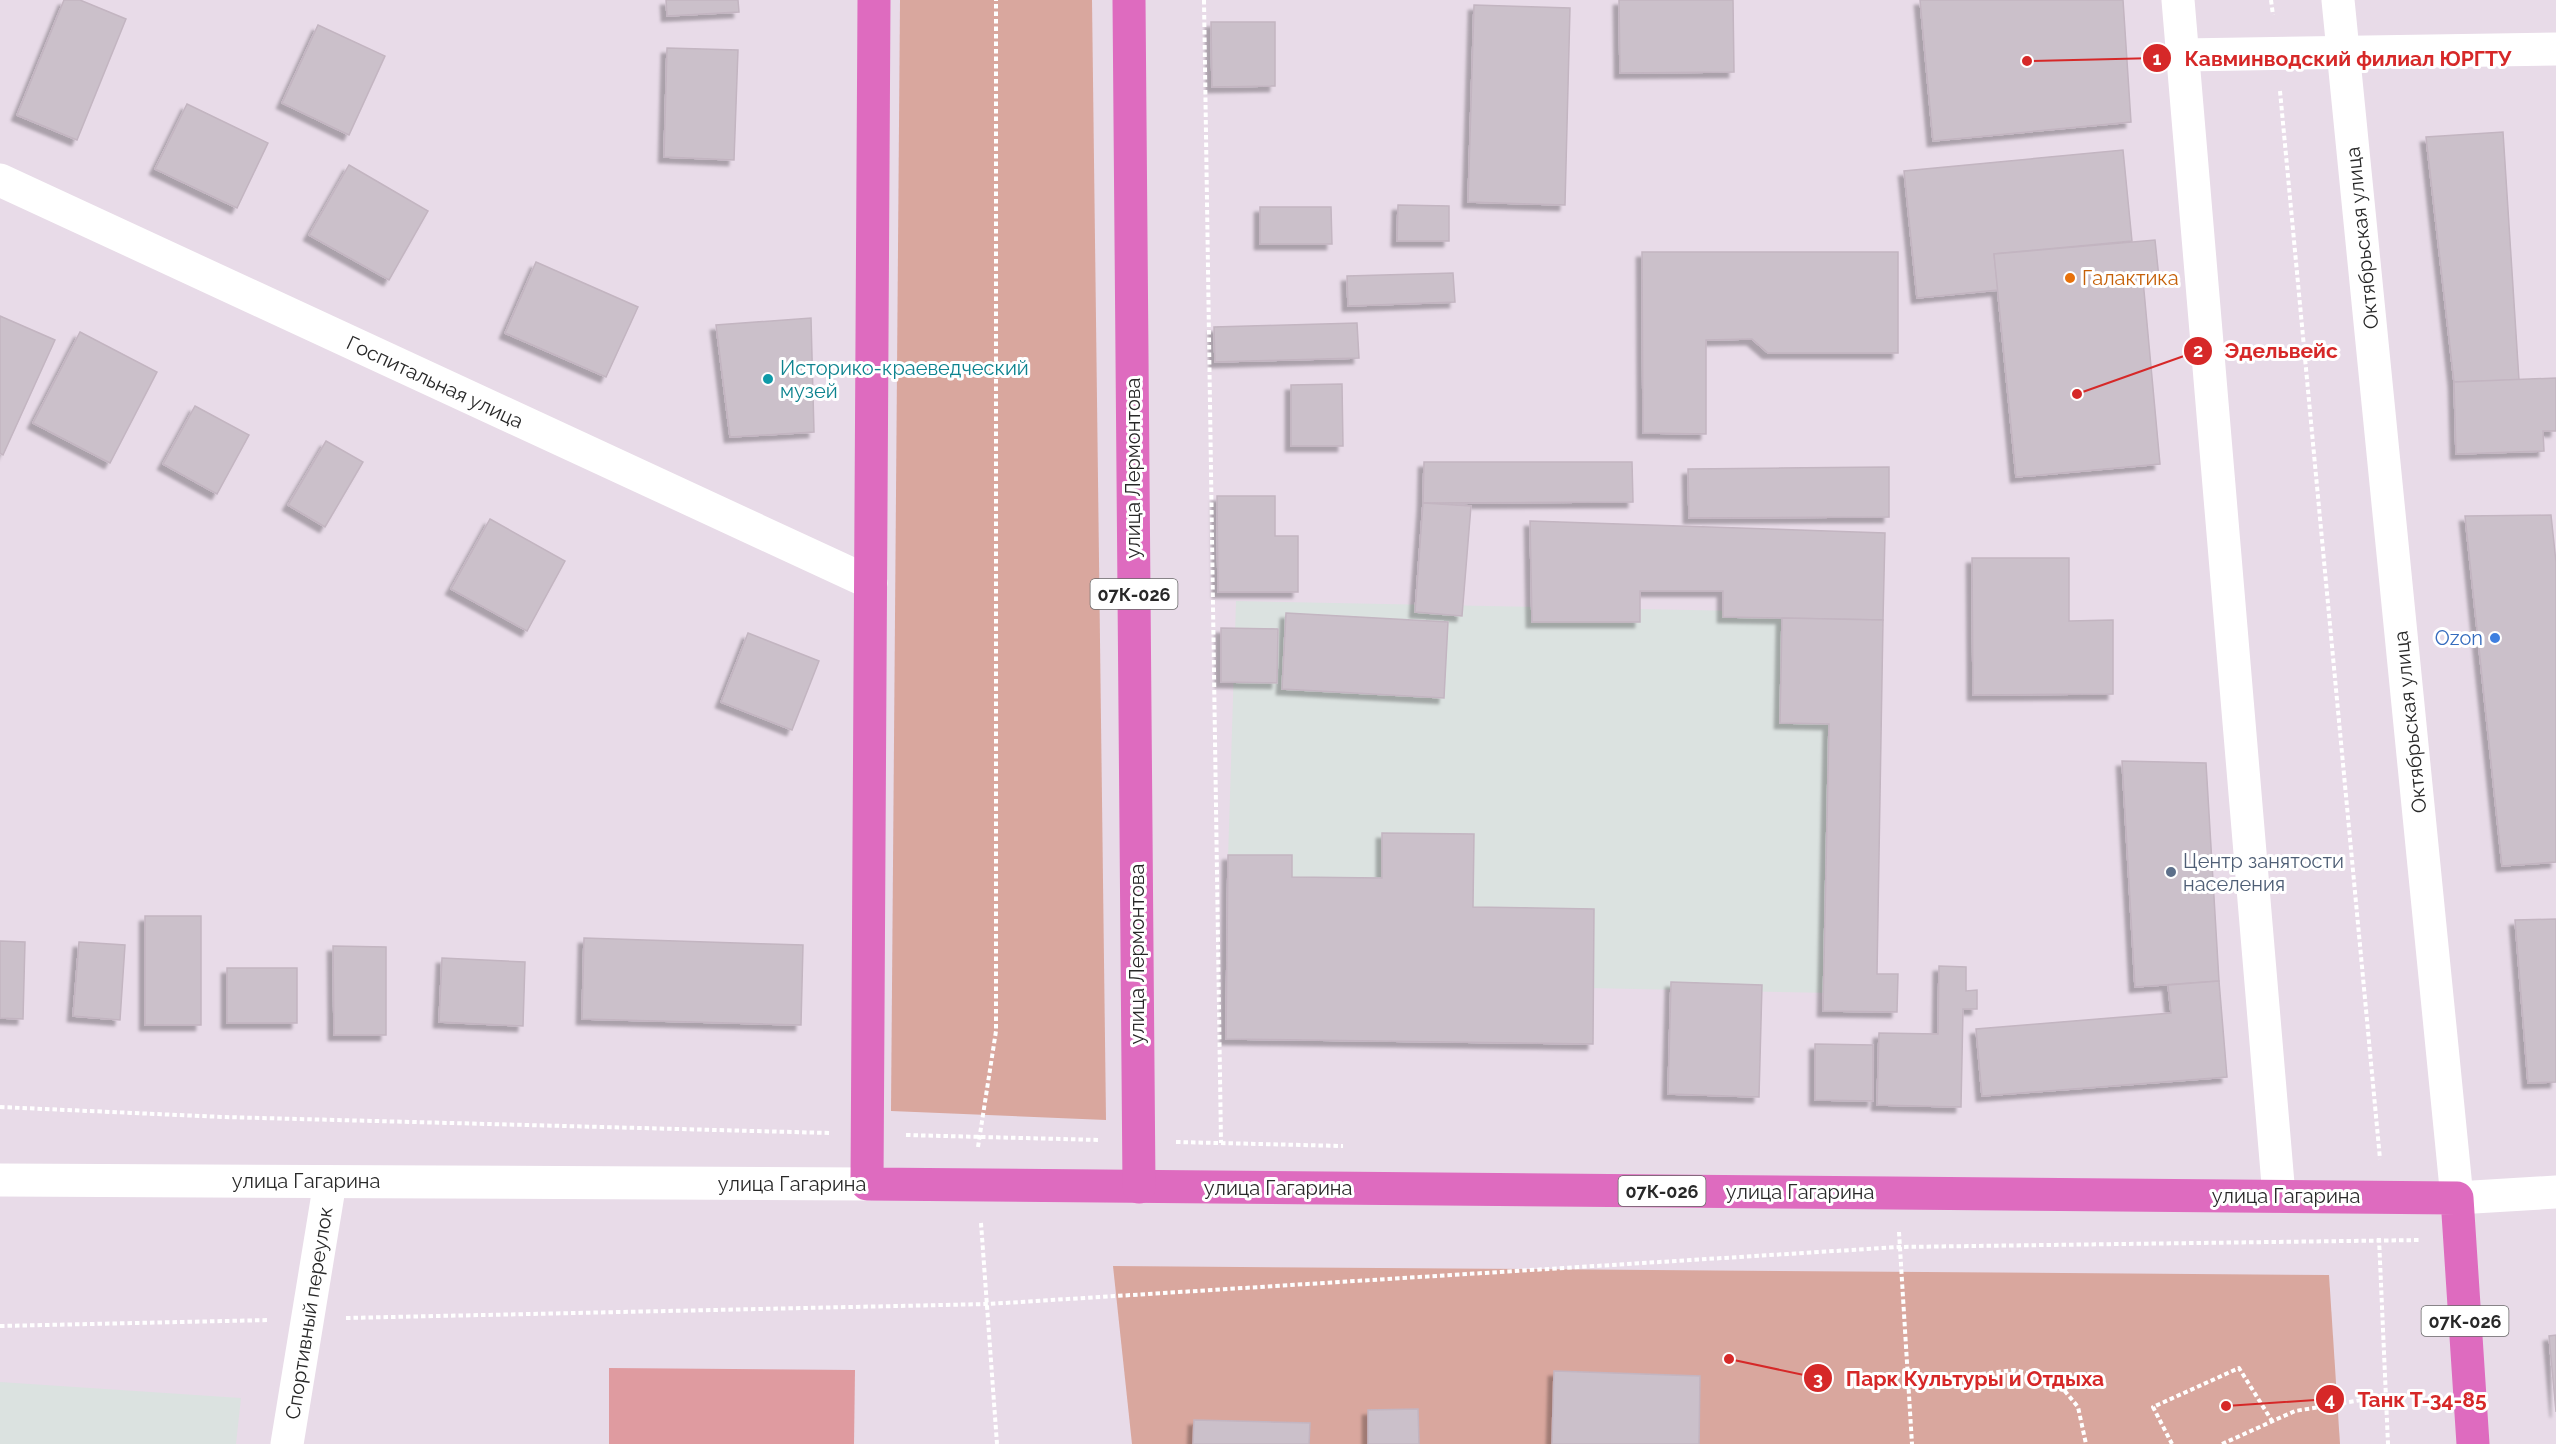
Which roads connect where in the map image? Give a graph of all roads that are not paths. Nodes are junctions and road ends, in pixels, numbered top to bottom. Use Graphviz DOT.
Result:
graph roads {
  1 [pos="874,0"];
  2 [pos="1129,0"];
  3 [pos="2178,0"];
  4 [pos="2338,0"];
  5 [pos="2556,49"];
  6 [pos="2343,52"];
  7 [pos="2183,55"];
  8 [pos="0,180"];
  9 [pos="871,583"];
  10 [pos="0,1180"];
  11 [pos="330,1182"];
  12 [pos="867,1184"];
  13 [pos="1139,1187"];
  14 [pos="2556,1192"];
  15 [pos="2279,1196"];
  16 [pos="2457,1198"];
  17 [pos="287,1444"];
  18 [pos="2473,1444"];
  1 -- 9 [label="main road"];
  2 -- 13 [label="main road, улица Лермонтова / 07К-026"];
  3 -- 7 [label="street"];
  4 -- 6 [label="street, Октябрьская улица"];
  5 -- 6 [label="street"];
  6 -- 7 [label="street"];
  6 -- 16 [label="street, Октябрьская улица"];
  7 -- 15 [label="street"];
  8 -- 9 [label="street, Госпитальная улица"];
  9 -- 12 [label="main road"];
  10 -- 11 [label="street, улица Гагарина"];
  11 -- 12 [label="street, улица Гагарина"];
  11 -- 17 [label="street, Спортивный переулок"];
  12 -- 13 [label="main road, улица Гагарина / 07К-026"];
  13 -- 15 [label="main road, улица Гагарина / 07К-026"];
  14 -- 16 [label="street, улица Гагарина"];
  15 -- 16 [label="main road, улица Гагарина / 07К-026"];
  16 -- 18 [label="main road, Октябрьская улица / 07К-026"];
}
